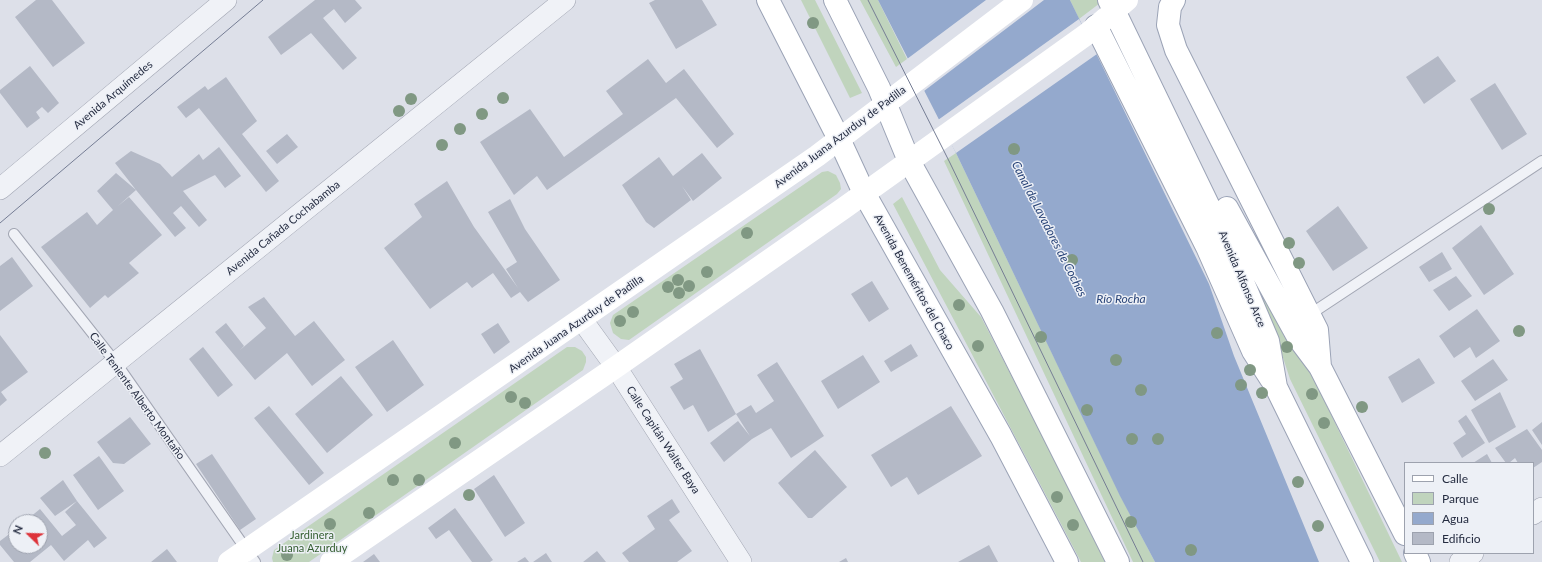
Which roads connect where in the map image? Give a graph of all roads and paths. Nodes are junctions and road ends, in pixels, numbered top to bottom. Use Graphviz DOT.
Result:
graph roads {
  1 [pos="226,0"];
  2 [pos="565,0"];
  3 [pos="768,0"];
  4 [pos="835,0"];
  5 [pos="1022,0"];
  6 [pos="1122,0"];
  7 [pos="1128,0"];
  8 [pos="1174,0"];
  9 [pos="1099,20"];
  10 [pos="886,104"];
  11 [pos="839,139"];
  12 [pos="1542,160"];
  13 [pos="909,161"];
  14 [pos="0,189"];
  15 [pos="864,193"];
  16 [pos="14,234"];
  17 [pos="1309,315"];
  18 [pos="582,320"];
  19 [pos="116,363"];
  20 [pos="616,366"];
  21 [pos="1320,367"];
  22 [pos="1276,387"];
  23 [pos="0,456"];
  24 [pos="1404,532"];
  25 [pos="1472,554"];
  26 [pos="243,558"];
  27 [pos="331,562"];
  28 [pos="741,562"];
  29 [pos="1067,562"];
  30 [pos="1118,562"];
  31 [pos="1362,562"];
  32 [pos="1460,562"];
  1 -- 14 [label="street, Avenida Arquímedes"];
  2 -- 19 [label="street, Avenida Cañada Cochabamba"];
  3 -- 11 [label="main road, Avenida Beneméritos del Chaco"];
  4 -- 10 [label="main road"];
  5 -- 10 [label="main road, Avenida Juana Azurduy de Padilla"];
  6 -- 21 [label="main road, Avenida Alfonso Arce"];
  7 -- 9 [label="main road, bridge"];
  8 -- 17 [label="main road"];
  9 -- 13 [label="main road"];
  9 -- 22 [label="main road"];
  9 -- 22 [label="main road, Avenida Alfonso Arce"];
  10 -- 11 [label="main road, Avenida Juana Azurduy de Padilla"];
  10 -- 13 [label="main road"];
  11 -- 15 [label="main road, Avenida Beneméritos del Chaco"];
  11 -- 18 [label="main road, Avenida Juana Azurduy de Padilla"];
  12 -- 17 [label="lane"];
  13 -- 15 [label="main road"];
  13 -- 30 [label="main road"];
  15 -- 20 [label="main road"];
  15 -- 29 [label="main road, Avenida Beneméritos del Chaco"];
  16 -- 19 [label="lane, Calle Teniente Alberto Montaño"];
  17 -- 21 [label="main road"];
  18 -- 20 [label="street, Calle Capitán Walter Baya"];
  18 -- 26 [label="main road, Avenida Juana Azurduy de Padilla"];
  19 -- 23 [label="street, Avenida Cañada Cochabamba"];
  19 -- 26 [label="lane, Calle Teniente Alberto Montaño"];
  20 -- 27 [label="main road"];
  20 -- 28 [label="street, Calle Capitán Walter Baya"];
  21 -- 24 [label="main road, Avenida Alfonso Arce"];
  22 -- 31 [label="main road, Avenida Alfonso Arce"];
  25 -- 32 [label="street"];
}
